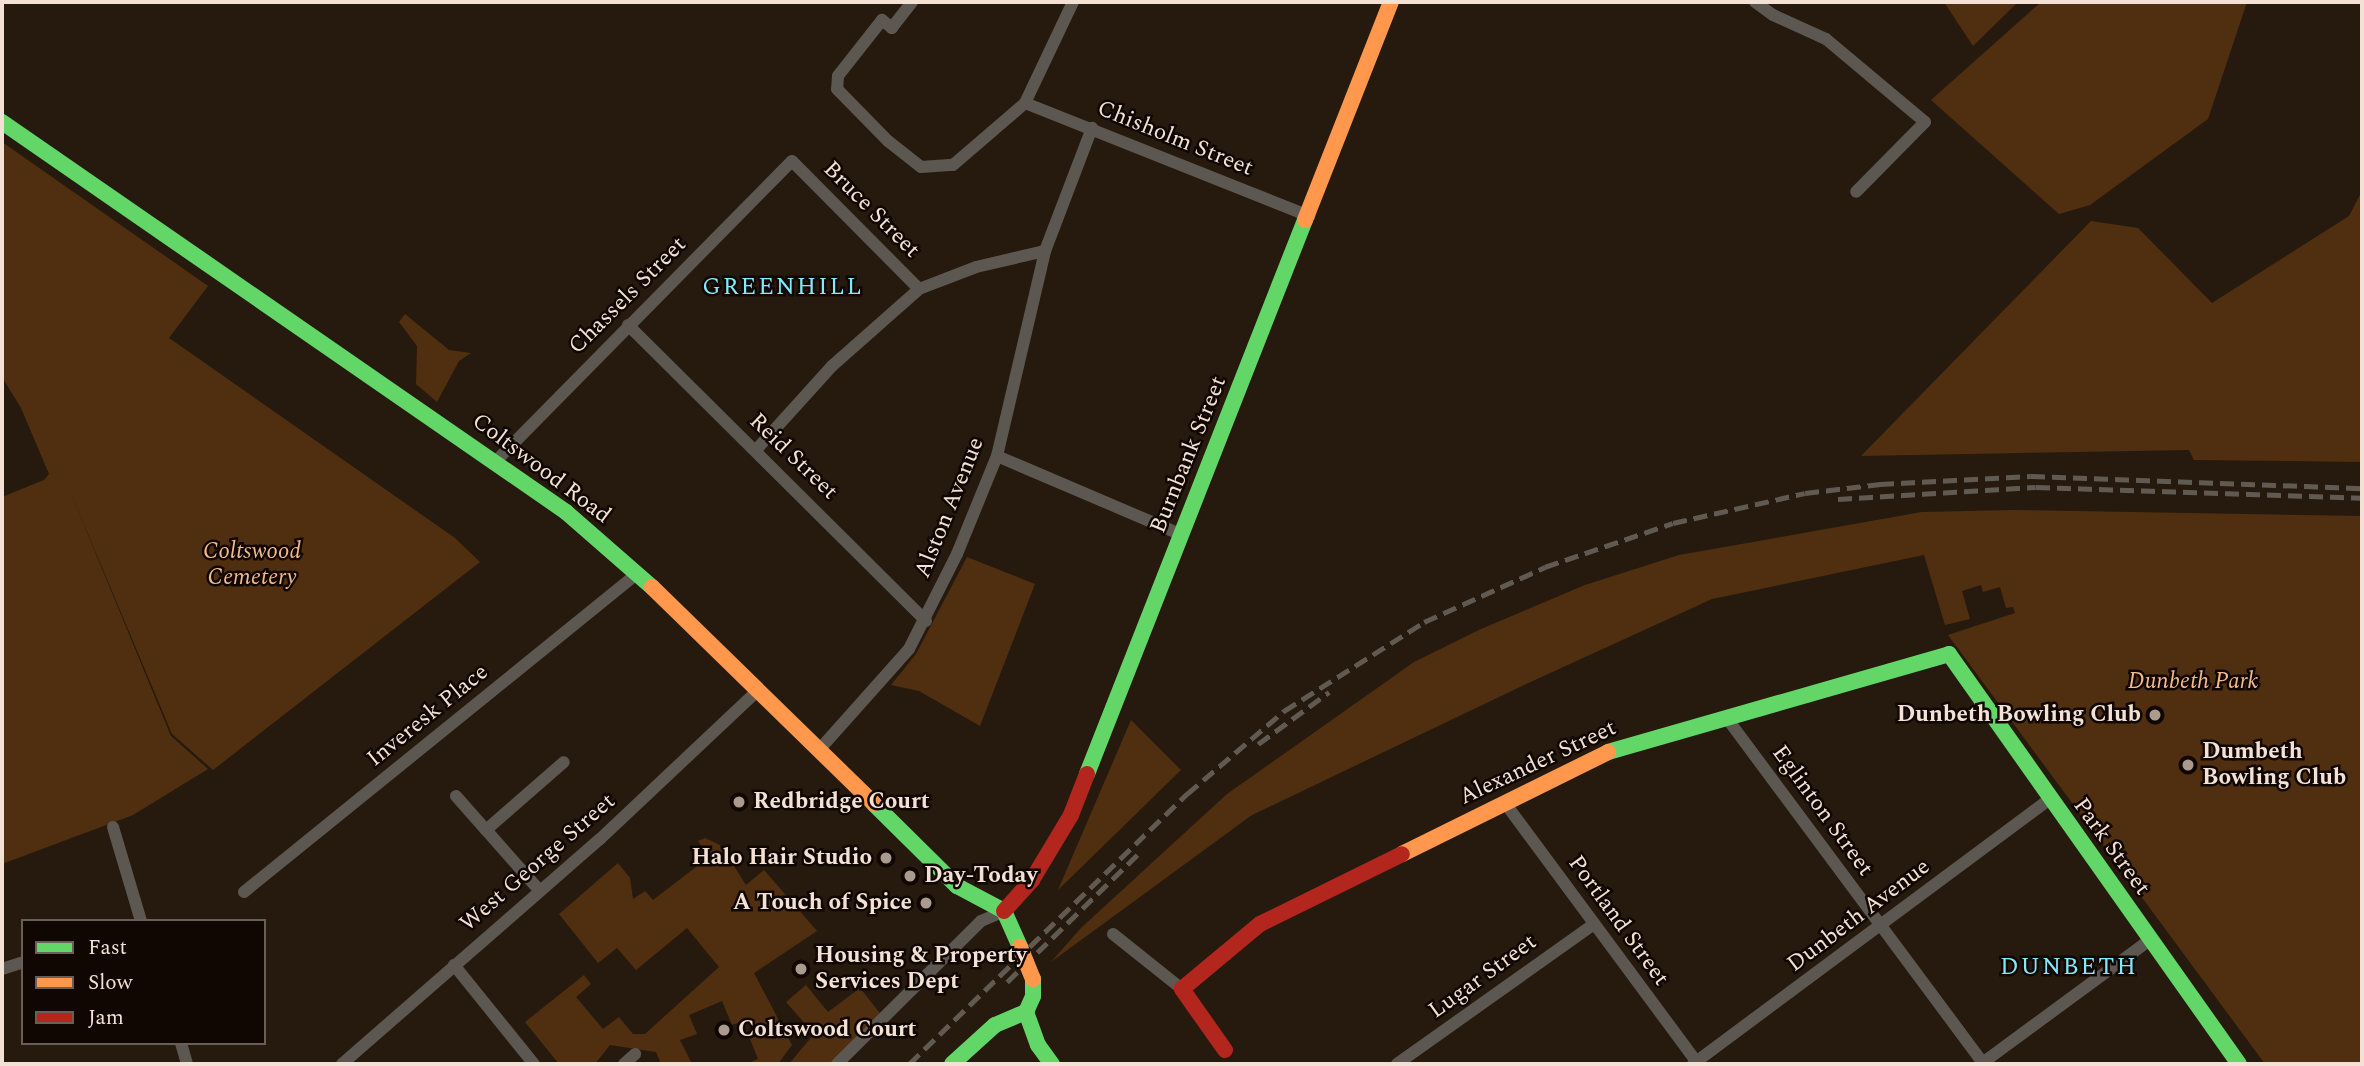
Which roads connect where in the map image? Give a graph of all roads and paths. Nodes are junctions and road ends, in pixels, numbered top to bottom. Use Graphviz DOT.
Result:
graph roads {
  1 [pos="912,2"];
  2 [pos="1073,2"];
  3 [pos="1391,2"];
  4 [pos="1755,2"];
  5 [pos="1025,103"];
  6 [pos="2,122"];
  7 [pos="1092,128"];
  8 [pos="792,160"];
  9 [pos="1856,192"];
  10 [pos="1309,216"];
  11 [pos="1045,251"];
  12 [pos="919,289"];
  13 [pos="628,325"];
  14 [pos="756,450"];
  15 [pos="997,456"];
  16 [pos="496,461"];
  17 [pos="1181,535"];
  18 [pos="638,573"];
  19 [pos="926,621"];
  20 [pos="1948,654"];
  21 [pos="758,690"];
  22 [pos="1726,717"];
  23 [pos="819,750"];
  24 [pos="564,762"];
  25 [pos="456,796"];
  26 [pos="2049,800"];
  27 [pos="1505,803"];
  28 [pos="113,827"];
  29 [pos="486,830"];
  30 [pos="540,891"];
  31 [pos="244,892"];
  32 [pos="1004,911"];
  33 [pos="140,919"];
  34 [pos="1594,923"];
  35 [pos="1881,926"];
  36 [pos="1113,934"];
  37 [pos="2150,940"];
  38 [pos="21,963"];
  39 [pos="454,965"];
  40 [pos="2,969"];
  41 [pos="1182,989"];
  42 [pos="1026,1012"];
  43 [pos="182,1045"];
  44 [pos="1225,1050"];
  45 [pos="635,1054"];
  46 [pos="1696,1063"];
  47 [pos="187,1064"];
  48 [pos="342,1064"];
  49 [pos="534,1064"];
  50 [pos="624,1064"];
  51 [pos="836,1064"];
  52 [pos="952,1064"];
  53 [pos="1052,1064"];
  54 [pos="1397,1064"];
  55 [pos="1982,1064"];
  56 [pos="2239,1064"];
  1 -- 5 [label="street"];
  2 -- 5 [label="street"];
  3 -- 10 [label="main road, Burnbank Street"];
  4 -- 9 [label="street"];
  5 -- 7 [label="street, Chisholm Street"];
  6 -- 16 [label="main road, Coltswood Road"];
  7 -- 10 [label="street, Chisholm Street"];
  7 -- 11 [label="street, Alston Avenue"];
  8 -- 12 [label="street, Bruce Street"];
  8 -- 13 [label="street, Chassels Street"];
  10 -- 17 [label="main road, Burnbank Street"];
  11 -- 12 [label="street"];
  11 -- 15 [label="street, Alston Avenue"];
  12 -- 14 [label="street"];
  13 -- 14 [label="street, Reid Street"];
  13 -- 16 [label="street, Chassels Street"];
  14 -- 19 [label="street, Reid Street"];
  15 -- 17 [label="street"];
  15 -- 19 [label="street, Alston Avenue"];
  16 -- 18 [label="main road, Coltswood Road"];
  17 -- 32 [label="main road, Burnbank Street"];
  18 -- 21 [label="main road, Coltswood Road"];
  18 -- 31 [label="street, Inveresk Place"];
  19 -- 23 [label="street, Alston Avenue"];
  20 -- 22 [label="main road, Alexander Street"];
  20 -- 26 [label="main road, Park Street"];
  21 -- 23 [label="main road, Coltswood Road"];
  21 -- 30 [label="street, West George Street"];
  22 -- 27 [label="main road, Alexander Street"];
  22 -- 35 [label="street, Eglinton Street"];
  23 -- 32 [label="main road, Coltswood Road"];
  24 -- 29 [label="street"];
  25 -- 29 [label="street"];
  26 -- 35 [label="street, Dunbeth Avenue"];
  26 -- 37 [label="main road, Park Street"];
  27 -- 34 [label="street, Portland Street"];
  27 -- 41 [label="main road, Alexander Street"];
  28 -- 33 [label="street"];
  29 -- 30 [label="street"];
  30 -- 39 [label="street, West George Street"];
  32 -- 42 [label="main road, bridge"];
  32 -- 51 [label="street"];
  34 -- 46 [label="street, Portland Street"];
  34 -- 54 [label="street, Lugar Street"];
  35 -- 46 [label="street, Dunbeth Avenue"];
  35 -- 55 [label="street, Eglinton Street"];
  36 -- 41 [label="street"];
  37 -- 55 [label="street"];
  37 -- 56 [label="main road, Park Street"];
  38 -- 40 [label="street"];
  39 -- 48 [label="street, West George Street"];
  39 -- 49 [label="street"];
  41 -- 44 [label="main road"];
  42 -- 52 [label="main road"];
  42 -- 53 [label="main road"];
  43 -- 47 [label="street"];
  45 -- 50 [label="street"];
}
